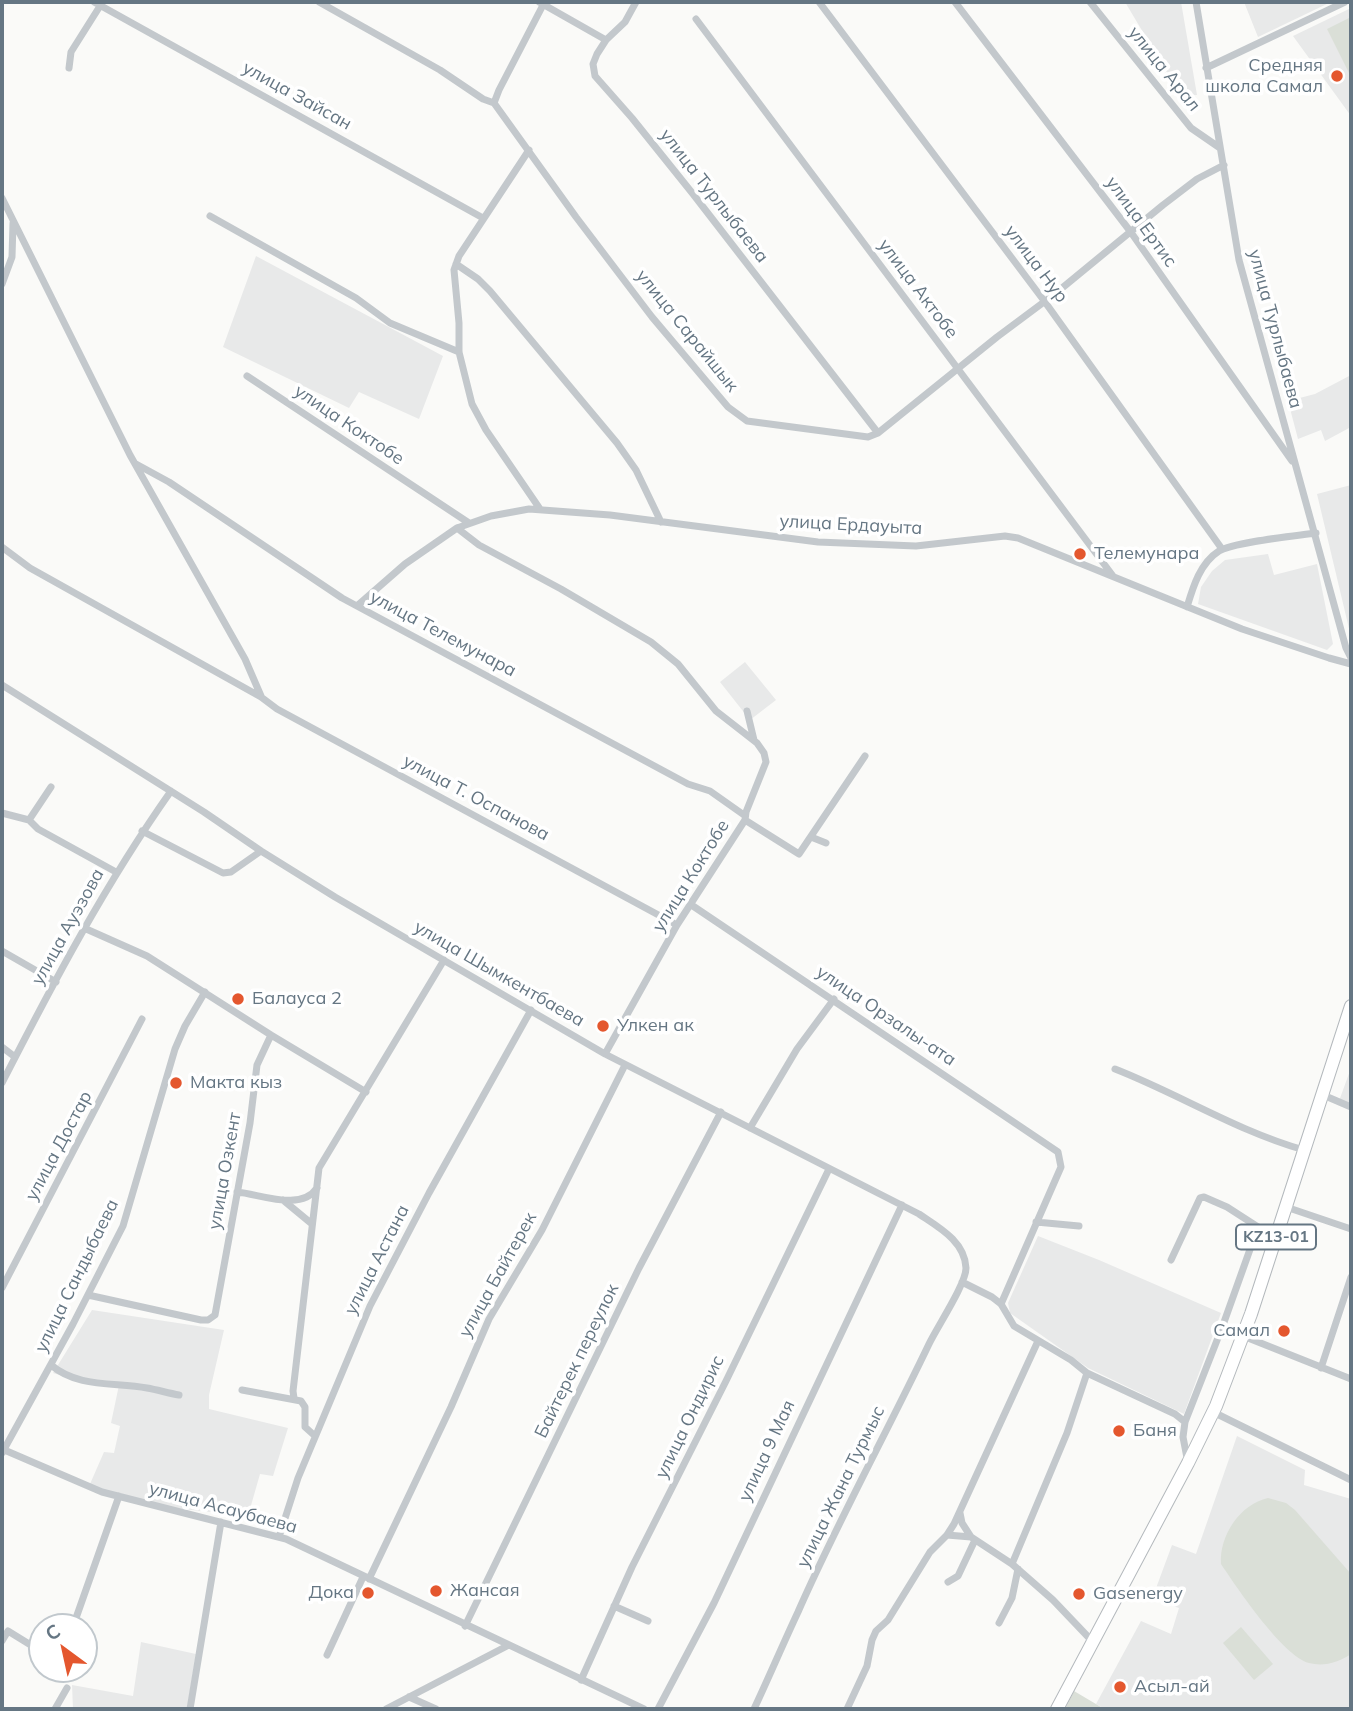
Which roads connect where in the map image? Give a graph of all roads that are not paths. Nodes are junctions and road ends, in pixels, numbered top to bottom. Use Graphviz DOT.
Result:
graph roads {
  1 [pos="319,2"];
  2 [pos="636,2"];
  3 [pos="819,2"];
  4 [pos="955,2"];
  5 [pos="1090,2"];
  6 [pos="1196,2"];
  7 [pos="1345,2"];
  8 [pos="541,3"];
  9 [pos="97,4"];
  10 [pos="696,19"];
  11 [pos="606,40"];
  12 [pos="69,68"];
  13 [pos="1206,68"];
  14 [pos="494,103"];
  15 [pos="1220,148"];
  16 [pos="529,150"];
  17 [pos="1224,165"];
  18 [pos="2,198"];
  19 [pos="210,216"];
  20 [pos="483,218"];
  21 [pos="13,222"];
  22 [pos="1130,232"];
  23 [pos="456,264"];
  24 [pos="2,284"];
  25 [pos="1045,302"];
  26 [pos="458,352"];
  27 [pos="958,369"];
  28 [pos="247,376"];
  29 [pos="877,433"];
  30 [pos="136,464"];
  31 [pos="1295,464"];
  32 [pos="540,509"];
  33 [pos="661,522"];
  34 [pos="469,523"];
  35 [pos="457,528"];
  36 [pos="1316,533"];
  37 [pos="2,547"];
  38 [pos="1222,549"];
  39 [pos="1114,578"];
  40 [pos="357,606"];
  41 [pos="1186,607"];
  42 [pos="1351,661"];
  43 [pos="2,685"];
  44 [pos="261,696"];
  45 [pos="747,711"];
  46 [pos="754,741"];
  47 [pos="865,757"];
  48 [pos="51,787"];
  49 [pos="170,791"];
  50 [pos="2,813"];
  51 [pos="745,818"];
  52 [pos="29,820"];
  53 [pos="142,831"];
  54 [pos="811,837"];
  55 [pos="825,843"];
  56 [pos="261,851"];
  57 [pos="116,872"];
  58 [pos="690,904"];
  59 [pos="677,925"];
  60 [pos="84,928"];
  61 [pos="2,951"];
  62 [pos="444,960"];
  63 [pos="55,982"];
  64 [pos="205,992"];
  65 [pos="834,999"];
  66 [pos="1351,1006"];
  67 [pos="531,1010"];
  68 [pos="142,1019"];
  69 [pos="271,1035"];
  70 [pos="2,1047"];
  71 [pos="606,1054"];
  72 [pos="15,1057"];
  73 [pos="625,1065"];
  74 [pos="1115,1069"];
  75 [pos="2,1083"];
  76 [pos="366,1092"];
  77 [pos="1323,1095"];
  78 [pos="1351,1107"];
  79 [pos="720,1112"];
  80 [pos="750,1128"];
  81 [pos="1304,1150"];
  82 [pos="829,1169"];
  83 [pos="317,1188"];
  84 [pos="237,1192"];
  85 [pos="282,1200"];
  86 [pos="902,1205"];
  87 [pos="1286,1207"];
  88 [pos="1036,1222"];
  89 [pos="312,1224"];
  90 [pos="1079,1226"];
  91 [pos="1351,1229"];
  92 [pos="1171,1259"];
  93 [pos="1351,1277"];
  94 [pos="962,1282"];
  95 [pos="2,1288"];
  96 [pos="88,1295"];
  97 [pos="1000,1304"];
  98 [pos="1243,1336"];
  99 [pos="1038,1341"];
  100 [pos="51,1365"];
  101 [pos="1321,1368"];
  102 [pos="1087,1373"];
  103 [pos="1351,1379"];
  104 [pos="242,1390"];
  105 [pos="179,1395"];
  106 [pos="294,1398"];
  107 [pos="1213,1412"];
  108 [pos="1185,1422"];
  109 [pos="315,1436"];
  110 [pos="2,1451"];
  111 [pos="1188,1463"];
  112 [pos="1351,1480"];
  113 [pos="119,1496"];
  114 [pos="960,1511"];
  115 [pos="221,1522"];
  116 [pos="947,1535"];
  117 [pos="279,1536"];
  118 [pos="973,1539"];
  119 [pos="1015,1567"];
  120 [pos="366,1578"];
  121 [pos="948,1583"];
  122 [pos="614,1606"];
  123 [pos="78,1613"];
  124 [pos="648,1621"];
  125 [pos="999,1623"];
  126 [pos="465,1626"];
  127 [pos="2,1641"];
  128 [pos="1093,1642"];
  129 [pos="28,1643"];
  130 [pos="508,1646"];
  131 [pos="327,1656"];
  132 [pos="581,1680"];
  133 [pos="67,1688"];
  134 [pos="409,1697"];
  135 [pos="55,1709"];
  136 [pos="190,1709"];
  137 [pos="386,1709"];
  138 [pos="436,1709"];
  139 [pos="644,1709"];
  140 [pos="658,1709"];
  141 [pos="754,1709"];
  142 [pos="847,1709"];
  143 [pos="1057,1709"];
  1 -- 14 [label="street"];
  2 -- 11 [label="street"];
  3 -- 25 [label="street, улица Нур"];
  4 -- 22 [label="street, улица Ертис"];
  5 -- 15 [label="street, улица Арал"];
  6 -- 13 [label="street, улица Турлыбаева"];
  7 -- 13 [label="street"];
  8 -- 11 [label="street"];
  8 -- 14 [label="street"];
  9 -- 12 [label="street"];
  9 -- 20 [label="street, улица Зайсан"];
  10 -- 27 [label="street, улица Актобе"];
  11 -- 29 [label="street, улица Турлыбаева"];
  13 -- 15 [label="street, улица Турлыбаева"];
  14 -- 16 [label="street, улица Сарайшык"];
  15 -- 17 [label="street, улица Турлыбаева"];
  16 -- 20 [label="street"];
  16 -- 29 [label="street, улица Сарайшык"];
  17 -- 22 [label="street"];
  17 -- 31 [label="street, улица Турлыбаева"];
  18 -- 21 [label="street"];
  19 -- 26 [label="street"];
  20 -- 23 [label="street"];
  21 -- 24 [label="street"];
  21 -- 30 [label="street"];
  22 -- 25 [label="street"];
  22 -- 31 [label="street, улица Ертис"];
  23 -- 26 [label="street"];
  23 -- 33 [label="street"];
  25 -- 27 [label="street"];
  25 -- 38 [label="street, улица Нур"];
  26 -- 32 [label="street"];
  27 -- 29 [label="street"];
  27 -- 39 [label="street, улица Актобе"];
  28 -- 34 [label="street, улица Коктобе"];
  30 -- 40 [label="street, улица Телемунара"];
  30 -- 44 [label="street"];
  31 -- 36 [label="street, улица Турлыбаева"];
  32 -- 33 [label="street, улица Ердауыта"];
  32 -- 34 [label="street, улица Ердауыта"];
  33 -- 39 [label="street, улица Ердауыта"];
  34 -- 35 [label="street, улица Ердауыта"];
  35 -- 40 [label="street, улица Ердауыта"];
  35 -- 46 [label="street"];
  36 -- 38 [label="street"];
  36 -- 42 [label="street, улица Турлыбаева"];
  37 -- 44 [label="street, улица Т. Оспанова"];
  38 -- 41 [label="street"];
  39 -- 41 [label="street, улица Ердауыта"];
  40 -- 51 [label="street, улица Телемунара"];
  41 -- 42 [label="street, улица Ердауыта"];
  43 -- 49 [label="street, улица Шымкентбаева"];
  44 -- 59 [label="street, улица Т. Оспанова"];
  45 -- 46 [label="street"];
  46 -- 51 [label="street, улица Коктобе"];
  47 -- 54 [label="street"];
  48 -- 52 [label="street"];
  49 -- 53 [label="street, улица Ауэзова"];
  49 -- 56 [label="street, улица Шымкентбаева"];
  50 -- 52 [label="street"];
  51 -- 54 [label="street, улица Телемунара"];
  51 -- 58 [label="street, улица Коктобе"];
  52 -- 57 [label="street"];
  53 -- 56 [label="street"];
  53 -- 57 [label="street, улица Ауэзова"];
  54 -- 55 [label="street"];
  56 -- 62 [label="street, улица Шымкентбаева"];
  57 -- 60 [label="street, улица Ауэзова"];
  58 -- 59 [label="street, улица Коктобе"];
  58 -- 65 [label="street, улица Орзалы-ата"];
  59 -- 71 [label="street, улица Коктобе"];
  60 -- 63 [label="street, улица Ауэзова"];
  60 -- 64 [label="street"];
  61 -- 63 [label="street"];
  62 -- 67 [label="street, улица Шымкентбаева"];
  62 -- 76 [label="street"];
  63 -- 72 [label="street, улица Ауэзова"];
  64 -- 69 [label="street"];
  64 -- 96 [label="street, улица Сандыбаева"];
  65 -- 80 [label="street"];
  65 -- 88 [label="street, улица Орзалы-ата"];
  66 -- 77 [label="highway, KZ13-01"];
  67 -- 71 [label="street, улица Шымкентбаева"];
  67 -- 109 [label="street, улица Астана"];
  68 -- 95 [label="street, улица Достар"];
  69 -- 76 [label="street"];
  69 -- 84 [label="street, улица Озкент"];
  70 -- 72 [label="street"];
  71 -- 73 [label="street, улица Шымкентбаева"];
  72 -- 75 [label="street, улица Ауэзова"];
  73 -- 79 [label="street, улица Шымкентбаева"];
  73 -- 120 [label="street, улица Байтерек"];
  74 -- 81 [label="street"];
  76 -- 83 [label="street"];
  77 -- 78 [label="street"];
  77 -- 81 [label="highway, KZ13-01"];
  79 -- 80 [label="street, улица Шымкентбаева"];
  79 -- 126 [label="street, Байтерек переулок"];
  80 -- 82 [label="street, улица Шымкентбаева"];
  81 -- 87 [label="highway, KZ13-01"];
  82 -- 86 [label="street, улица Шымкентбаева"];
  82 -- 122 [label="street, улица Ондирис"];
  83 -- 85 [label="street"];
  83 -- 89 [label="street"];
  84 -- 85 [label="street"];
  84 -- 96 [label="street, улица Озкент"];
  85 -- 89 [label="street"];
  86 -- 94 [label="street, улица Шымкентбаева"];
  86 -- 140 [label="street, улица 9 Мая"];
  87 -- 91 [label="street"];
  87 -- 98 [label="highway, KZ13-01"];
  88 -- 90 [label="street"];
  88 -- 97 [label="street"];
  89 -- 106 [label="street"];
  92 -- 108 [label="street"];
  93 -- 101 [label="street"];
  94 -- 97 [label="street"];
  94 -- 141 [label="street, улица Жана Турмыс"];
  96 -- 100 [label="street, улица Сандыбаева"];
  97 -- 99 [label="street"];
  98 -- 101 [label="street"];
  98 -- 107 [label="highway, KZ13-01"];
  99 -- 102 [label="street"];
  99 -- 114 [label="street"];
  100 -- 105 [label="street"];
  100 -- 110 [label="street, улица Сандыбаева"];
  101 -- 103 [label="street"];
  102 -- 108 [label="street"];
  102 -- 119 [label="street"];
  104 -- 106 [label="street"];
  106 -- 109 [label="street"];
  107 -- 111 [label="highway, KZ13-01"];
  107 -- 112 [label="street"];
  108 -- 111 [label="street"];
  109 -- 117 [label="street, улица Астана"];
  110 -- 113 [label="street, улица Асаубаева"];
  111 -- 128 [label="highway, KZ13-01"];
  113 -- 115 [label="street, улица Асаубаева"];
  113 -- 123 [label="street"];
  114 -- 116 [label="street"];
  114 -- 118 [label="street"];
  115 -- 117 [label="street, улица Асаубаева"];
  115 -- 136 [label="street"];
  116 -- 118 [label="street"];
  116 -- 142 [label="street"];
  117 -- 120 [label="street, улица Асаубаева"];
  118 -- 119 [label="street"];
  118 -- 121 [label="street"];
  119 -- 125 [label="street"];
  119 -- 128 [label="street"];
  120 -- 126 [label="street, улица Асаубаева"];
  120 -- 131 [label="street, улица Байтерек"];
  122 -- 124 [label="street"];
  122 -- 132 [label="street, улица Ондирис"];
  126 -- 130 [label="street, улица Асаубаева"];
  127 -- 129 [label="street"];
  128 -- 143 [label="highway, KZ13-01"];
  130 -- 132 [label="street, улица Асаубаева"];
  130 -- 134 [label="street"];
  132 -- 139 [label="street, улица Асаубаева"];
  133 -- 135 [label="street"];
  134 -- 137 [label="street"];
  134 -- 138 [label="street"];
}
